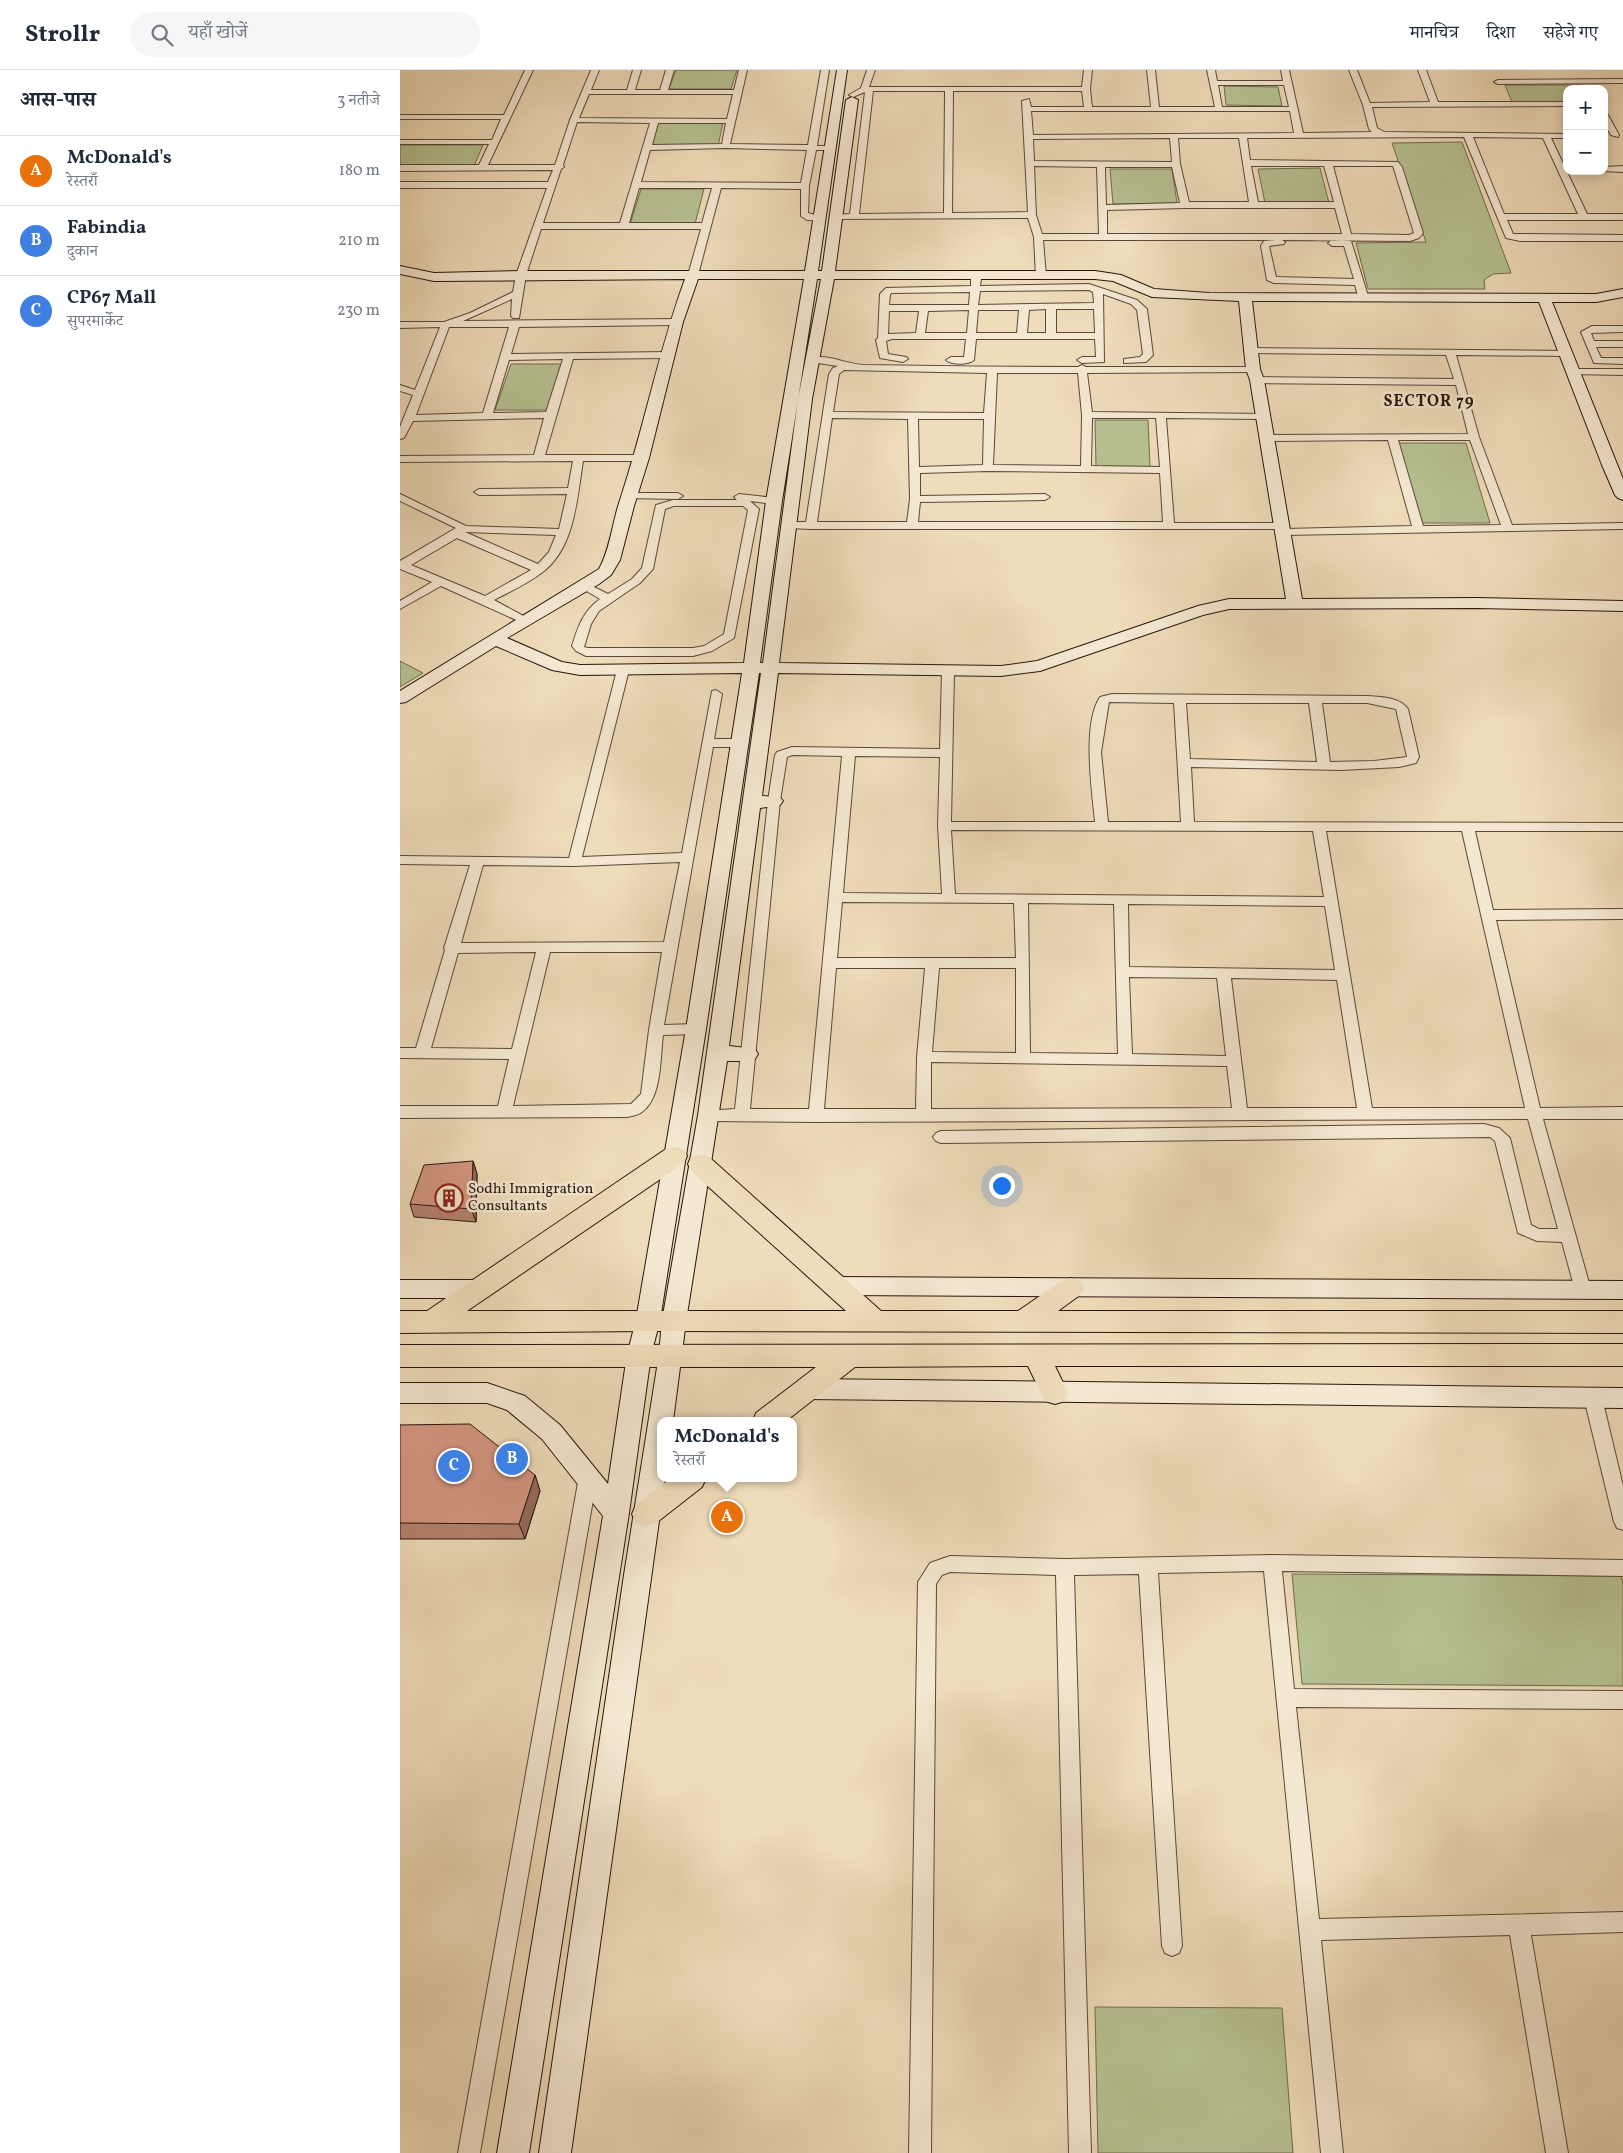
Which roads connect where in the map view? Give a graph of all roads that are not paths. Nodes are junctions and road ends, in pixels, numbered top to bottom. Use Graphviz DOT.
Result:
graph roads {
  1 [pos="529,70"];
  2 [pos="595,70"];
  3 [pos="637,70"];
  4 [pos="670,70"];
  5 [pos="743,70"];
  6 [pos="825,70"];
  7 [pos="842,70"];
  8 [pos="871,70"];
  9 [pos="1088,70"];
  10 [pos="1151,70"];
  11 [pos="1211,70"];
  12 [pos="1285,70"];
  13 [pos="1353,70"];
  14 [pos="1422,70"];
  15 [pos="855,78"];
  16 [pos="1623,81"];
  17 [pos="1213,83"];
  18 [pos="1288,83"];
  19 [pos="1591,85"];
  20 [pos="1563,87"];
  21 [pos="866,89"];
  22 [pos="1086,89"];
  23 [pos="950,90"];
  24 [pos="1026,90"];
  25 [pos="1501,90"];
  26 [pos="586,92"];
  27 [pos="630,92"];
  28 [pos="662,92"];
  29 [pos="737,92"];
  30 [pos="853,95"];
  31 [pos="1563,103"];
  32 [pos="1367,105"];
  33 [pos="1436,105"];
  34 [pos="1088,109"];
  35 [pos="1155,109"];
  36 [pos="1219,109"];
  37 [pos="1294,109"];
  38 [pos="1027,110"];
  39 [pos="506,117"];
  40 [pos="400,118"];
  41 [pos="574,120"];
  42 [pos="655,120"];
  43 [pos="1608,120"];
  44 [pos="730,121"];
  45 [pos="1382,134"];
  46 [pos="1299,135"];
  47 [pos="1619,135"];
  48 [pos="1243,136"];
  49 [pos="1468,136"];
  50 [pos="1546,136"];
  51 [pos="1563,136"];
  52 [pos="1029,137"];
  53 [pos="1174,137"];
  54 [pos="400,142"];
  55 [pos="494,142"];
  56 [pos="726,146"];
  57 [pos="647,148"];
  58 [pos="812,148"];
  59 [pos="830,148"];
  60 [pos="1030,163"];
  61 [pos="1246,163"];
  62 [pos="1328,163"];
  63 [pos="1176,164"];
  64 [pos="1102,165"];
  65 [pos="560,167"];
  66 [pos="1563,167"];
  67 [pos="400,168"];
  68 [pos="482,168"];
  69 [pos="1623,169"];
  70 [pos="1608,170"];
  71 [pos="1567,175"];
  72 [pos="400,185"];
  73 [pos="553,185"];
  74 [pos="635,185"];
  75 [pos="717,186"];
  76 [pos="805,186"];
  77 [pos="1185,205"];
  78 [pos="1253,205"];
  79 [pos="1338,205"];
  80 [pos="1102,208"];
  81 [pos="1032,214"];
  82 [pos="836,216"];
  83 [pos="854,216"];
  84 [pos="948,216"];
  85 [pos="1501,217"];
  86 [pos="1584,217"];
  87 [pos="1623,217"];
  88 [pos="820,219"];
  89 [pos="539,226"];
  90 [pos="624,226"];
  91 [pos="705,226"];
  92 [pos="1038,237"];
  93 [pos="1103,237"];
  94 [pos="1347,237"];
  95 [pos="1623,238"];
  96 [pos="400,270"];
  97 [pos="820,274"];
  98 [pos="521,275"];
  99 [pos="693,276"];
  100 [pos="1041,276"];
  101 [pos="976,281"];
  102 [pos="1358,282"];
  103 [pos="1096,289"];
  104 [pos="517,293"];
  105 [pos="1623,293"];
  106 [pos="1245,296"];
  107 [pos="1362,296"];
  108 [pos="1544,296"];
  109 [pos="1097,306"];
  110 [pos="1051,307"];
  111 [pos="884,308"];
  112 [pos="924,308"];
  113 [pos="975,308"];
  114 [pos="1024,308"];
  115 [pos="516,320"];
  116 [pos="676,322"];
  117 [pos="446,324"];
  118 [pos="400,325"];
  119 [pos="1623,329"];
  120 [pos="920,336"];
  121 [pos="972,336"];
  122 [pos="1022,336"];
  123 [pos="1051,336"];
  124 [pos="1099,336"];
  125 [pos="883,338"];
  126 [pos="1590,344"];
  127 [pos="1623,344"];
  128 [pos="1251,352"];
  129 [pos="1450,352"];
  130 [pos="1566,352"];
  131 [pos="668,355"];
  132 [pos="569,356"];
  133 [pos="505,357"];
  134 [pos="1048,359"];
  135 [pos="814,360"];
  136 [pos="1022,360"];
  137 [pos="1101,360"];
  138 [pos="1623,361"];
  139 [pos="968,365"];
  140 [pos="851,366"];
  141 [pos="1082,368"];
  142 [pos="992,369"];
  143 [pos="1573,372"];
  144 [pos="1623,372"];
  145 [pos="1255,375"];
  146 [pos="1460,382"];
  147 [pos="400,388"];
  148 [pos="418,394"];
  149 [pos="550,415"];
  150 [pos="827,415"];
  151 [pos="913,415"];
  152 [pos="1087,415"];
  153 [pos="1161,415"];
  154 [pos="487,416"];
  155 [pos="989,416"];
  156 [pos="1262,416"];
  157 [pos="410,418"];
  158 [pos="400,436"];
  159 [pos="1392,436"];
  160 [pos="1474,437"];
  161 [pos="1266,438"];
  162 [pos="579,457"];
  163 [pos="539,458"];
  164 [pos="642,458"];
  165 [pos="400,459"];
  166 [pos="988,468"];
  167 [pos="913,470"];
  168 [pos="1086,470"];
  169 [pos="1166,470"];
  170 [pos="1617,472"];
  171 [pos="572,491"];
  172 [pos="479,492"];
  173 [pos="1623,495"];
  174 [pos="629,496"];
  175 [pos="400,497"];
  176 [pos="1045,497"];
  177 [pos="915,499"];
  178 [pos="774,501"];
  179 [pos="790,525"];
  180 [pos="1168,525"];
  181 [pos="811,526"];
  182 [pos="912,526"];
  183 [pos="1623,526"];
  184 [pos="1508,528"];
  185 [pos="1284,529"];
  186 [pos="1418,529"];
  187 [pos="459,531"];
  188 [pos="562,532"];
  189 [pos="401,566"];
  190 [pos="538,569"];
  191 [pos="441,581"];
  192 [pos="584,586"];
  193 [pos="608,599"];
  194 [pos="485,600"];
  195 [pos="1295,603"];
  196 [pos="400,606"];
  197 [pos="1623,606"];
  198 [pos="525,621"];
  199 [pos="497,640"];
  200 [pos="760,669"];
  201 [pos="623,670"];
  202 [pos="948,671"];
  203 [pos="716,694"];
  204 [pos="400,698"];
  205 [pos="1180,700"];
  206 [pos="1315,700"];
  207 [pos="707,743"];
  208 [pos="741,743"];
  209 [pos="849,752"];
  210 [pos="946,753"];
  211 [pos="1184,763"];
  212 [pos="1324,765"];
  213 [pos="774,802"];
  214 [pos="751,803"];
  215 [pos="944,826"];
  216 [pos="1102,826"];
  217 [pos="1188,826"];
  218 [pos="1319,826"];
  219 [pos="1467,826"];
  220 [pos="1623,826"];
  221 [pos="688,857"];
  222 [pos="400,860"];
  223 [pos="478,861"];
  224 [pos="574,862"];
  225 [pos="836,897"];
  226 [pos="949,898"];
  227 [pos="1022,899"];
  228 [pos="1121,900"];
  229 [pos="1331,902"];
  230 [pos="1623,914"];
  231 [pos="1488,915"];
  232 [pos="670,947"];
  233 [pos="451,948"];
  234 [pos="544,948"];
  235 [pos="830,963"];
  236 [pos="932,963"];
  237 [pos="1023,963"];
  238 [pos="1122,972"];
  239 [pos="1223,973"];
  240 [pos="1342,975"];
  241 [pos="696,1029"];
  242 [pos="656,1030"];
  243 [pos="400,1053"];
  244 [pos="422,1053"];
  245 [pos="518,1054"];
  246 [pos="717,1054"];
  247 [pos="748,1054"];
  248 [pos="924,1057"];
  249 [pos="1022,1058"];
  250 [pos="1125,1060"];
  251 [pos="1233,1061"];
  252 [pos="504,1111"];
  253 [pos="400,1112"];
  254 [pos="1623,1113"];
  255 [pos="1240,1114"];
  256 [pos="1364,1114"];
  257 [pos="1534,1114"];
  258 [pos="709,1115"];
  259 [pos="742,1115"];
  260 [pos="923,1115"];
  261 [pos="996,1115"];
  262 [pos="816,1116"];
  263 [pos="998,1136"];
  264 [pos="941,1137"];
  265 [pos="674,1156"];
  266 [pos="700,1164"];
  267 [pos="1567,1236"];
  268 [pos="837,1286"];
  269 [pos="1071,1288"];
  270 [pos="400,1289"];
  271 [pos="480,1289"];
  272 [pos="1582,1290"];
  273 [pos="1623,1290"];
  274 [pos="648,1320"];
  275 [pos="674,1321"];
  276 [pos="876,1321"];
  277 [pos="1023,1321"];
  278 [pos="400,1322"];
  279 [pos="431,1322"];
  280 [pos="1623,1322"];
  281 [pos="1623,1354"];
  282 [pos="639,1355"];
  283 [pos="671,1355"];
  284 [pos="850,1355"];
  285 [pos="400,1356"];
  286 [pos="1036,1356"];
  287 [pos="806,1389"];
  288 [pos="400,1393"];
  289 [pos="1055,1393"];
  290 [pos="1593,1398"];
  291 [pos="1623,1398"];
  292 [pos="662,1417"];
  293 [pos="771,1417"];
  294 [pos="657,1446"];
  295 [pos="588,1477"];
  296 [pos="687,1482"];
  297 [pos="616,1513"];
  298 [pos="646,1514"];
  299 [pos="1623,1522"];
  300 [pos="1272,1563"];
  301 [pos="1148,1566"];
  302 [pos="1065,1567"];
  303 [pos="1623,1568"];
  304 [pos="1286,1698"];
  305 [pos="1623,1700"];
  306 [pos="1623,1922"];
  307 [pos="1518,1924"];
  308 [pos="1309,1930"];
  309 [pos="1172,1946"];
  310 [pos="469,2153"];
  311 [pos="513,2153"];
  312 [pos="555,2153"];
  313 [pos="920,2153"];
  314 [pos="1080,2153"];
  315 [pos="1332,2153"];
  316 [pos="1556,2153"];
  1 -- 39 [label="street"];
  2 -- 26 [label="street"];
  3 -- 27 [label="street"];
  4 -- 28 [label="street"];
  5 -- 29 [label="street"];
  6 -- 58 [label="street"];
  7 -- 59 [label="street"];
  8 -- 21 [label="street"];
  9 -- 22 [label="street"];
  10 -- 35 [label="street"];
  11 -- 17 [label="street"];
  12 -- 18 [label="street"];
  13 -- 32 [label="street"];
  14 -- 33 [label="street"];
  15 -- 30 [label="street"];
  16 -- 19 [label="street"];
  17 -- 18 [label="street"];
  17 -- 36 [label="street"];
  18 -- 37 [label="street"];
  20 -- 25 [label="street"];
  21 -- 23 [label="street"];
  21 -- 30 [label="street"];
  21 -- 83 [label="street"];
  22 -- 24 [label="street"];
  22 -- 34 [label="street"];
  23 -- 24 [label="street"];
  23 -- 84 [label="street"];
  24 -- 38 [label="street"];
  25 -- 31 [label="street"];
  25 -- 33 [label="street"];
  26 -- 27 [label="street"];
  26 -- 41 [label="street"];
  27 -- 28 [label="street"];
  28 -- 29 [label="street"];
  29 -- 44 [label="street"];
  30 -- 82 [label="street"];
  32 -- 33 [label="street"];
  32 -- 45 [label="street"];
  34 -- 35 [label="street"];
  34 -- 38 [label="street"];
  35 -- 36 [label="street"];
  36 -- 37 [label="street"];
  37 -- 46 [label="street"];
  38 -- 52 [label="street"];
  39 -- 40 [label="street"];
  39 -- 55 [label="street"];
  41 -- 42 [label="street"];
  41 -- 65 [label="street"];
  42 -- 44 [label="street"];
  42 -- 57 [label="street"];
  43 -- 47 [label="street"];
  44 -- 56 [label="street"];
  45 -- 46 [label="street"];
  45 -- 49 [label="street"];
  46 -- 48 [label="street"];
  48 -- 53 [label="street"];
  48 -- 61 [label="street"];
  49 -- 50 [label="street"];
  49 -- 85 [label="street"];
  50 -- 51 [label="street"];
  50 -- 66 [label="street"];
  52 -- 53 [label="street"];
  52 -- 60 [label="street"];
  53 -- 63 [label="street"];
  54 -- 55 [label="street"];
  55 -- 68 [label="street"];
  56 -- 57 [label="street"];
  56 -- 58 [label="street"];
  57 -- 74 [label="street"];
  58 -- 59 [label="street"];
  58 -- 76 [label="street"];
  59 -- 88 [label="street"];
  60 -- 64 [label="street"];
  60 -- 81 [label="street"];
  61 -- 62 [label="street"];
  61 -- 78 [label="street"];
  62 -- 79 [label="street"];
  62 -- 94 [label="street"];
  63 -- 64 [label="street"];
  63 -- 77 [label="street"];
  64 -- 80 [label="street"];
  65 -- 68 [label="street"];
  65 -- 73 [label="street"];
  67 -- 68 [label="street"];
  69 -- 70 [label="street"];
  71 -- 86 [label="street"];
  72 -- 73 [label="street"];
  73 -- 89 [label="street"];
  74 -- 75 [label="street"];
  74 -- 90 [label="street"];
  75 -- 76 [label="street"];
  75 -- 91 [label="street"];
  76 -- 88 [label="street"];
  77 -- 78 [label="street"];
  77 -- 80 [label="street"];
  78 -- 79 [label="street"];
  79 -- 94 [label="street"];
  80 -- 93 [label="street"];
  81 -- 84 [label="street"];
  81 -- 92 [label="street"];
  82 -- 83 [label="street"];
  82 -- 97 [label="street"];
  83 -- 84 [label="street"];
  85 -- 86 [label="street"];
  85 -- 95 [label="street"];
  86 -- 87 [label="street"];
  88 -- 97 [label="street"];
  89 -- 90 [label="street"];
  89 -- 98 [label="street"];
  90 -- 91 [label="street"];
  91 -- 99 [label="street"];
  92 -- 93 [label="street"];
  92 -- 100 [label="street"];
  93 -- 94 [label="street"];
  96 -- 98 [label="street"];
  97 -- 99 [label="street"];
  97 -- 101 [label="street"];
  97 -- 135 [label="street"];
  97 -- 178 [label="street"];
  98 -- 99 [label="street"];
  98 -- 104 [label="street"];
  99 -- 116 [label="street"];
  100 -- 101 [label="street"];
  100 -- 106 [label="street"];
  101 -- 103 [label="street"];
  101 -- 111 [label="street"];
  101 -- 113 [label="street"];
  102 -- 102 [label="street"];
  102 -- 107 [label="street"];
  103 -- 109 [label="street"];
  103 -- 137 [label="street"];
  104 -- 115 [label="street"];
  104 -- 117 [label="street"];
  105 -- 108 [label="street"];
  106 -- 107 [label="street"];
  106 -- 128 [label="street"];
  107 -- 108 [label="street"];
  108 -- 130 [label="street"];
  109 -- 110 [label="street"];
  109 -- 124 [label="street"];
  110 -- 114 [label="street"];
  110 -- 123 [label="street"];
  111 -- 112 [label="street"];
  111 -- 125 [label="street"];
  112 -- 113 [label="street"];
  112 -- 120 [label="street"];
  113 -- 114 [label="street"];
  113 -- 121 [label="street"];
  114 -- 122 [label="street"];
  115 -- 116 [label="street"];
  115 -- 117 [label="street"];
  115 -- 133 [label="street"];
  116 -- 131 [label="street"];
  117 -- 118 [label="street"];
  117 -- 148 [label="street"];
  119 -- 126 [label="street"];
  120 -- 121 [label="street"];
  120 -- 125 [label="street"];
  121 -- 122 [label="street"];
  121 -- 139 [label="street"];
  122 -- 123 [label="street"];
  123 -- 124 [label="street"];
  124 -- 137 [label="street"];
  125 -- 139 [label="street"];
  126 -- 127 [label="street"];
  126 -- 138 [label="street"];
  128 -- 129 [label="street"];
  128 -- 145 [label="street"];
  129 -- 130 [label="street"];
  129 -- 146 [label="street"];
  130 -- 143 [label="street"];
  131 -- 132 [label="street"];
  131 -- 164 [label="street"];
  132 -- 133 [label="street"];
  132 -- 149 [label="street"];
  133 -- 154 [label="street"];
  134 -- 137 [label="street"];
  135 -- 140 [label="street"];
  135 -- 179 [label="street"];
  136 -- 139 [label="street"];
  139 -- 140 [label="street"];
  139 -- 142 [label="street"];
  140 -- 150 [label="street"];
  141 -- 142 [label="street"];
  141 -- 145 [label="street"];
  141 -- 152 [label="street"];
  142 -- 155 [label="street"];
  143 -- 144 [label="street"];
  143 -- 170 [label="street"];
  145 -- 146 [label="street"];
  145 -- 156 [label="street"];
  146 -- 160 [label="street"];
  147 -- 148 [label="street"];
  148 -- 157 [label="street"];
  149 -- 154 [label="street"];
  149 -- 163 [label="street"];
  150 -- 151 [label="street"];
  150 -- 181 [label="street"];
  151 -- 155 [label="street"];
  151 -- 167 [label="street"];
  152 -- 153 [label="street"];
  152 -- 168 [label="street"];
  153 -- 156 [label="street"];
  153 -- 169 [label="street"];
  154 -- 157 [label="street"];
  155 -- 166 [label="street"];
  156 -- 161 [label="street"];
  157 -- 158 [label="street"];
  159 -- 160 [label="street"];
  159 -- 161 [label="street"];
  159 -- 186 [label="street"];
  160 -- 184 [label="street"];
  161 -- 185 [label="street"];
  162 -- 163 [label="street"];
  162 -- 164 [label="street"];
  162 -- 171 [label="street"];
  163 -- 165 [label="street"];
  164 -- 174 [label="street"];
  166 -- 167 [label="street"];
  166 -- 168 [label="street"];
  167 -- 177 [label="street"];
  168 -- 169 [label="street"];
  169 -- 180 [label="street"];
  170 -- 173 [label="street"];
  171 -- 172 [label="street"];
  171 -- 188 [label="street"];
  174 -- 178 [label="street"];
  174 -- 192 [label="street"];
  175 -- 187 [label="street"];
  176 -- 177 [label="street"];
  177 -- 182 [label="street"];
  178 -- 200 [label="street"];
  179 -- 181 [label="street"];
  179 -- 200 [label="street"];
  180 -- 182 [label="street"];
  180 -- 185 [label="street"];
  181 -- 182 [label="street"];
  183 -- 184 [label="street"];
  184 -- 186 [label="street"];
  185 -- 186 [label="street"];
  185 -- 195 [label="street"];
  187 -- 188 [label="street"];
  187 -- 189 [label="street"];
  187 -- 190 [label="street"];
  188 -- 190 [label="street"];
  189 -- 191 [label="street"];
  190 -- 194 [label="street"];
  191 -- 194 [label="street"];
  191 -- 196 [label="street"];
  192 -- 193 [label="street"];
  192 -- 198 [label="street"];
  193 -- 193 [label="street"];
  194 -- 198 [label="street"];
  195 -- 197 [label="street"];
  195 -- 202 [label="street"];
  198 -- 199 [label="street"];
  199 -- 201 [label="street"];
  199 -- 204 [label="street"];
  200 -- 201 [label="street"];
  200 -- 202 [label="street"];
  200 -- 208 [label="street"];
  200 -- 214 [label="street"];
  201 -- 224 [label="street"];
  202 -- 210 [label="street"];
  203 -- 207 [label="street"];
  205 -- 206 [label="street"];
  205 -- 211 [label="street"];
  205 -- 216 [label="street"];
  206 -- 212 [label="street"];
  206 -- 212 [label="street"];
  207 -- 208 [label="street"];
  207 -- 221 [label="street"];
  208 -- 241 [label="street"];
  209 -- 210 [label="street"];
  209 -- 213 [label="street"];
  209 -- 225 [label="street"];
  210 -- 215 [label="street"];
  211 -- 212 [label="street"];
  211 -- 217 [label="street"];
  213 -- 214 [label="street"];
  213 -- 247 [label="street"];
  214 -- 246 [label="street"];
  215 -- 216 [label="street"];
  215 -- 226 [label="street"];
  216 -- 217 [label="street"];
  217 -- 218 [label="street"];
  218 -- 219 [label="street"];
  218 -- 229 [label="street"];
  219 -- 220 [label="street"];
  219 -- 231 [label="street"];
  221 -- 224 [label="street"];
  221 -- 232 [label="street"];
  222 -- 223 [label="street"];
  223 -- 224 [label="street"];
  223 -- 233 [label="street"];
  225 -- 226 [label="street"];
  225 -- 235 [label="street"];
  226 -- 227 [label="street"];
  227 -- 228 [label="street"];
  227 -- 237 [label="street"];
  228 -- 229 [label="street"];
  228 -- 238 [label="street"];
  229 -- 240 [label="street"];
  230 -- 231 [label="street"];
  231 -- 257 [label="street"];
  232 -- 234 [label="street"];
  232 -- 242 [label="street"];
  233 -- 234 [label="street"];
  233 -- 244 [label="street"];
  234 -- 245 [label="street"];
  235 -- 236 [label="street"];
  235 -- 262 [label="street"];
  236 -- 237 [label="street"];
  236 -- 248 [label="street"];
  237 -- 249 [label="street"];
  238 -- 239 [label="street"];
  238 -- 250 [label="street"];
  239 -- 240 [label="street"];
  239 -- 251 [label="street"];
  240 -- 256 [label="street"];
  241 -- 242 [label="street"];
  241 -- 265 [label="street"];
  242 -- 252 [label="street"];
  243 -- 244 [label="street"];
  244 -- 245 [label="street"];
  245 -- 252 [label="street"];
  246 -- 247 [label="street"];
  246 -- 258 [label="street"];
  247 -- 259 [label="street"];
  248 -- 249 [label="street"];
  248 -- 260 [label="street"];
  249 -- 250 [label="street"];
  250 -- 251 [label="street"];
  251 -- 255 [label="street"];
  252 -- 253 [label="street"];
  254 -- 257 [label="street"];
  255 -- 256 [label="street"];
  255 -- 261 [label="street"];
  256 -- 257 [label="street"];
  257 -- 267 [label="street"];
  258 -- 259 [label="street"];
  258 -- 266 [label="street"];
  259 -- 262 [label="street"];
  260 -- 261 [label="street"];
  260 -- 262 [label="street"];
  261 -- 263 [label="street"];
  263 -- 264 [label="street"];
  263 -- 267 [label="street"];
  265 -- 271 [label="main road"];
  265 -- 274 [label="street"];
  266 -- 268 [label="main road"];
  266 -- 275 [label="street"];
  267 -- 272 [label="street"];
  268 -- 269 [label="street"];
  268 -- 276 [label="main road"];
  269 -- 272 [label="street"];
  269 -- 277 [label="main road"];
  270 -- 271 [label="street"];
  271 -- 279 [label="main road"];
  272 -- 273 [label="street"];
  274 -- 275 [label="main road"];
  274 -- 279 [label="main road"];
  274 -- 282 [label="street"];
  275 -- 276 [label="main road"];
  275 -- 283 [label="street"];
  276 -- 277 [label="main road"];
  277 -- 280 [label="main road"];
  278 -- 279 [label="main road"];
  281 -- 286 [label="main road"];
  282 -- 283 [label="main road"];
  282 -- 285 [label="main road"];
  282 -- 297 [label="street"];
  283 -- 284 [label="main road"];
  283 -- 292 [label="street"];
  284 -- 286 [label="main road"];
  284 -- 287 [label="main road"];
  286 -- 289 [label="main road"];
  287 -- 289 [label="street"];
  287 -- 293 [label="main road"];
  288 -- 295 [label="street"];
  289 -- 290 [label="street"];
  290 -- 291 [label="street"];
  290 -- 299 [label="street"];
  294 -- 298 [label="street"];
  295 -- 297 [label="street"];
  295 -- 310 [label="street"];
  296 -- 298 [label="main road"];
  297 -- 311 [label="street"];
  298 -- 312 [label="street"];
  300 -- 301 [label="street"];
  300 -- 303 [label="street"];
  300 -- 304 [label="street"];
  301 -- 302 [label="street"];
  301 -- 309 [label="street"];
  302 -- 313 [label="street"];
  302 -- 314 [label="street"];
  304 -- 305 [label="street"];
  304 -- 308 [label="street"];
  306 -- 307 [label="street"];
  307 -- 308 [label="street"];
  307 -- 316 [label="street"];
  308 -- 315 [label="street"];
}
